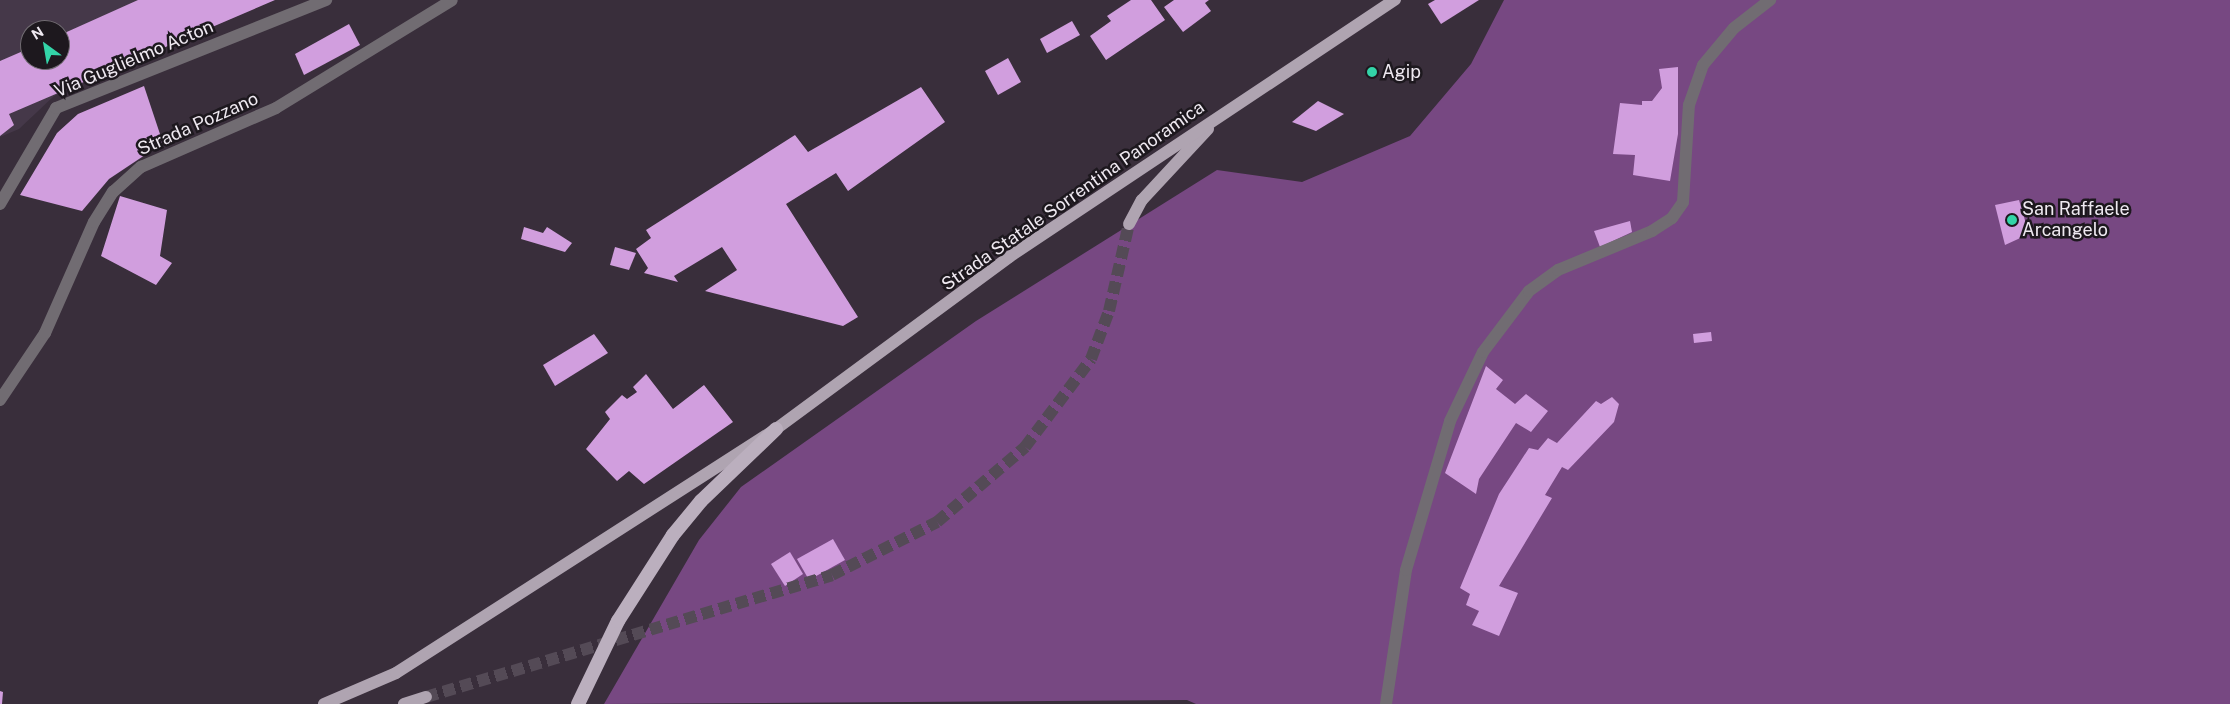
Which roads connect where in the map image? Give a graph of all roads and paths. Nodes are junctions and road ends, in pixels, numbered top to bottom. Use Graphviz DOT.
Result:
graph roads {
  1 [pos="326,0"];
  2 [pos="452,0"];
  3 [pos="1395,0"];
  4 [pos="1770,0"];
  5 [pos="1221,114"];
  6 [pos="0,204"];
  7 [pos="1129,224"];
  8 [pos="0,400"];
  9 [pos="776,429"];
  10 [pos="426,698"];
  11 [pos="324,704"];
  12 [pos="404,704"];
  13 [pos="578,704"];
  14 [pos="1386,704"];
  1 -- 6 [label="street, Via Guglielmo Acton"];
  2 -- 8 [label="street, Strada Pozzano"];
  3 -- 5 [label="main road, Strada Statale Sorrentina Panoramica"];
  4 -- 14 [label="street"];
  5 -- 7 [label="main road"];
  5 -- 9 [label="main road, Strada Statale Sorrentina Panoramica"];
  9 -- 11 [label="main road, Strada Statale Sorrentina Panoramica"];
  9 -- 13 [label="highway"];
  10 -- 12 [label="main road"];
}
